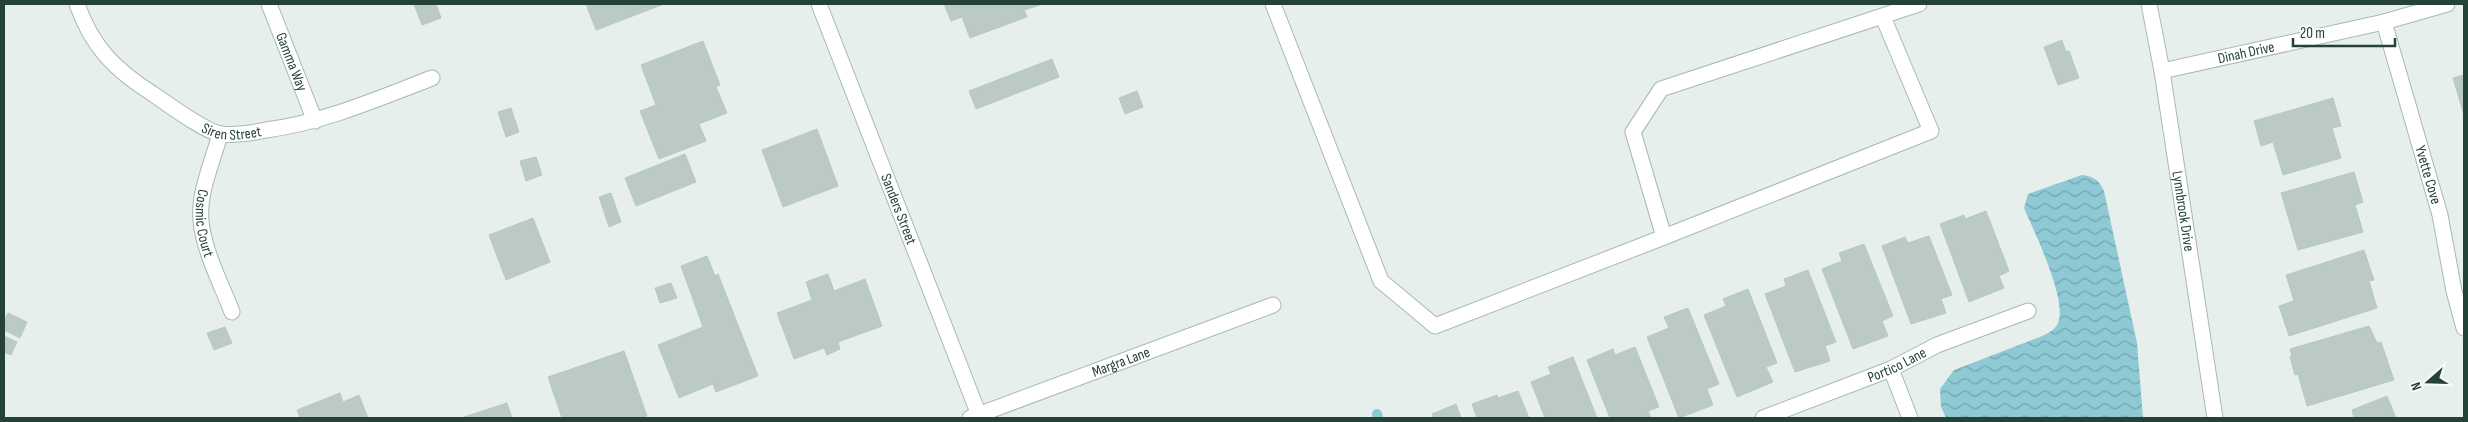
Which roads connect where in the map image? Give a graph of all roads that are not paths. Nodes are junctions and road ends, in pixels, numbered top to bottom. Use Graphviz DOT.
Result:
graph roads {
  1 [pos="77,4"];
  2 [pos="269,4"];
  3 [pos="819,4"];
  4 [pos="1273,4"];
  5 [pos="1919,4"];
  6 [pos="2149,4"];
  7 [pos="2447,4"];
  8 [pos="1883,17"];
  9 [pos="2384,22"];
  10 [pos="2162,71"];
  11 [pos="432,78"];
  12 [pos="315,121"];
  13 [pos="220,134"];
  14 [pos="1664,237"];
  15 [pos="1273,305"];
  16 [pos="2028,311"];
  17 [pos="232,312"];
  18 [pos="2464,328"];
  19 [pos="1891,369"];
  20 [pos="974,417"];
  21 [pos="1763,418"];
  22 [pos="1910,418"];
  23 [pos="2216,418"];
  1 -- 13 [label="street, Siren Street"];
  2 -- 12 [label="street, Gamma Way"];
  3 -- 20 [label="street, Sanders Street"];
  4 -- 14 [label="street"];
  5 -- 8 [label="street"];
  6 -- 10 [label="street, Lynnbrook Drive"];
  7 -- 9 [label="street, Dinah Drive"];
  8 -- 14 [label="street"];
  8 -- 14 [label="street"];
  9 -- 10 [label="street, Dinah Drive"];
  9 -- 18 [label="street, Yvette Cove"];
  10 -- 23 [label="street, Lynnbrook Drive"];
  11 -- 12 [label="street, Siren Street"];
  12 -- 13 [label="street, Siren Street"];
  13 -- 17 [label="street, Cosmic Court"];
  15 -- 20 [label="street, Margra Lane"];
  16 -- 19 [label="street, Portico Lane"];
  19 -- 21 [label="street, Portico Lane"];
  19 -- 22 [label="street"];
}
